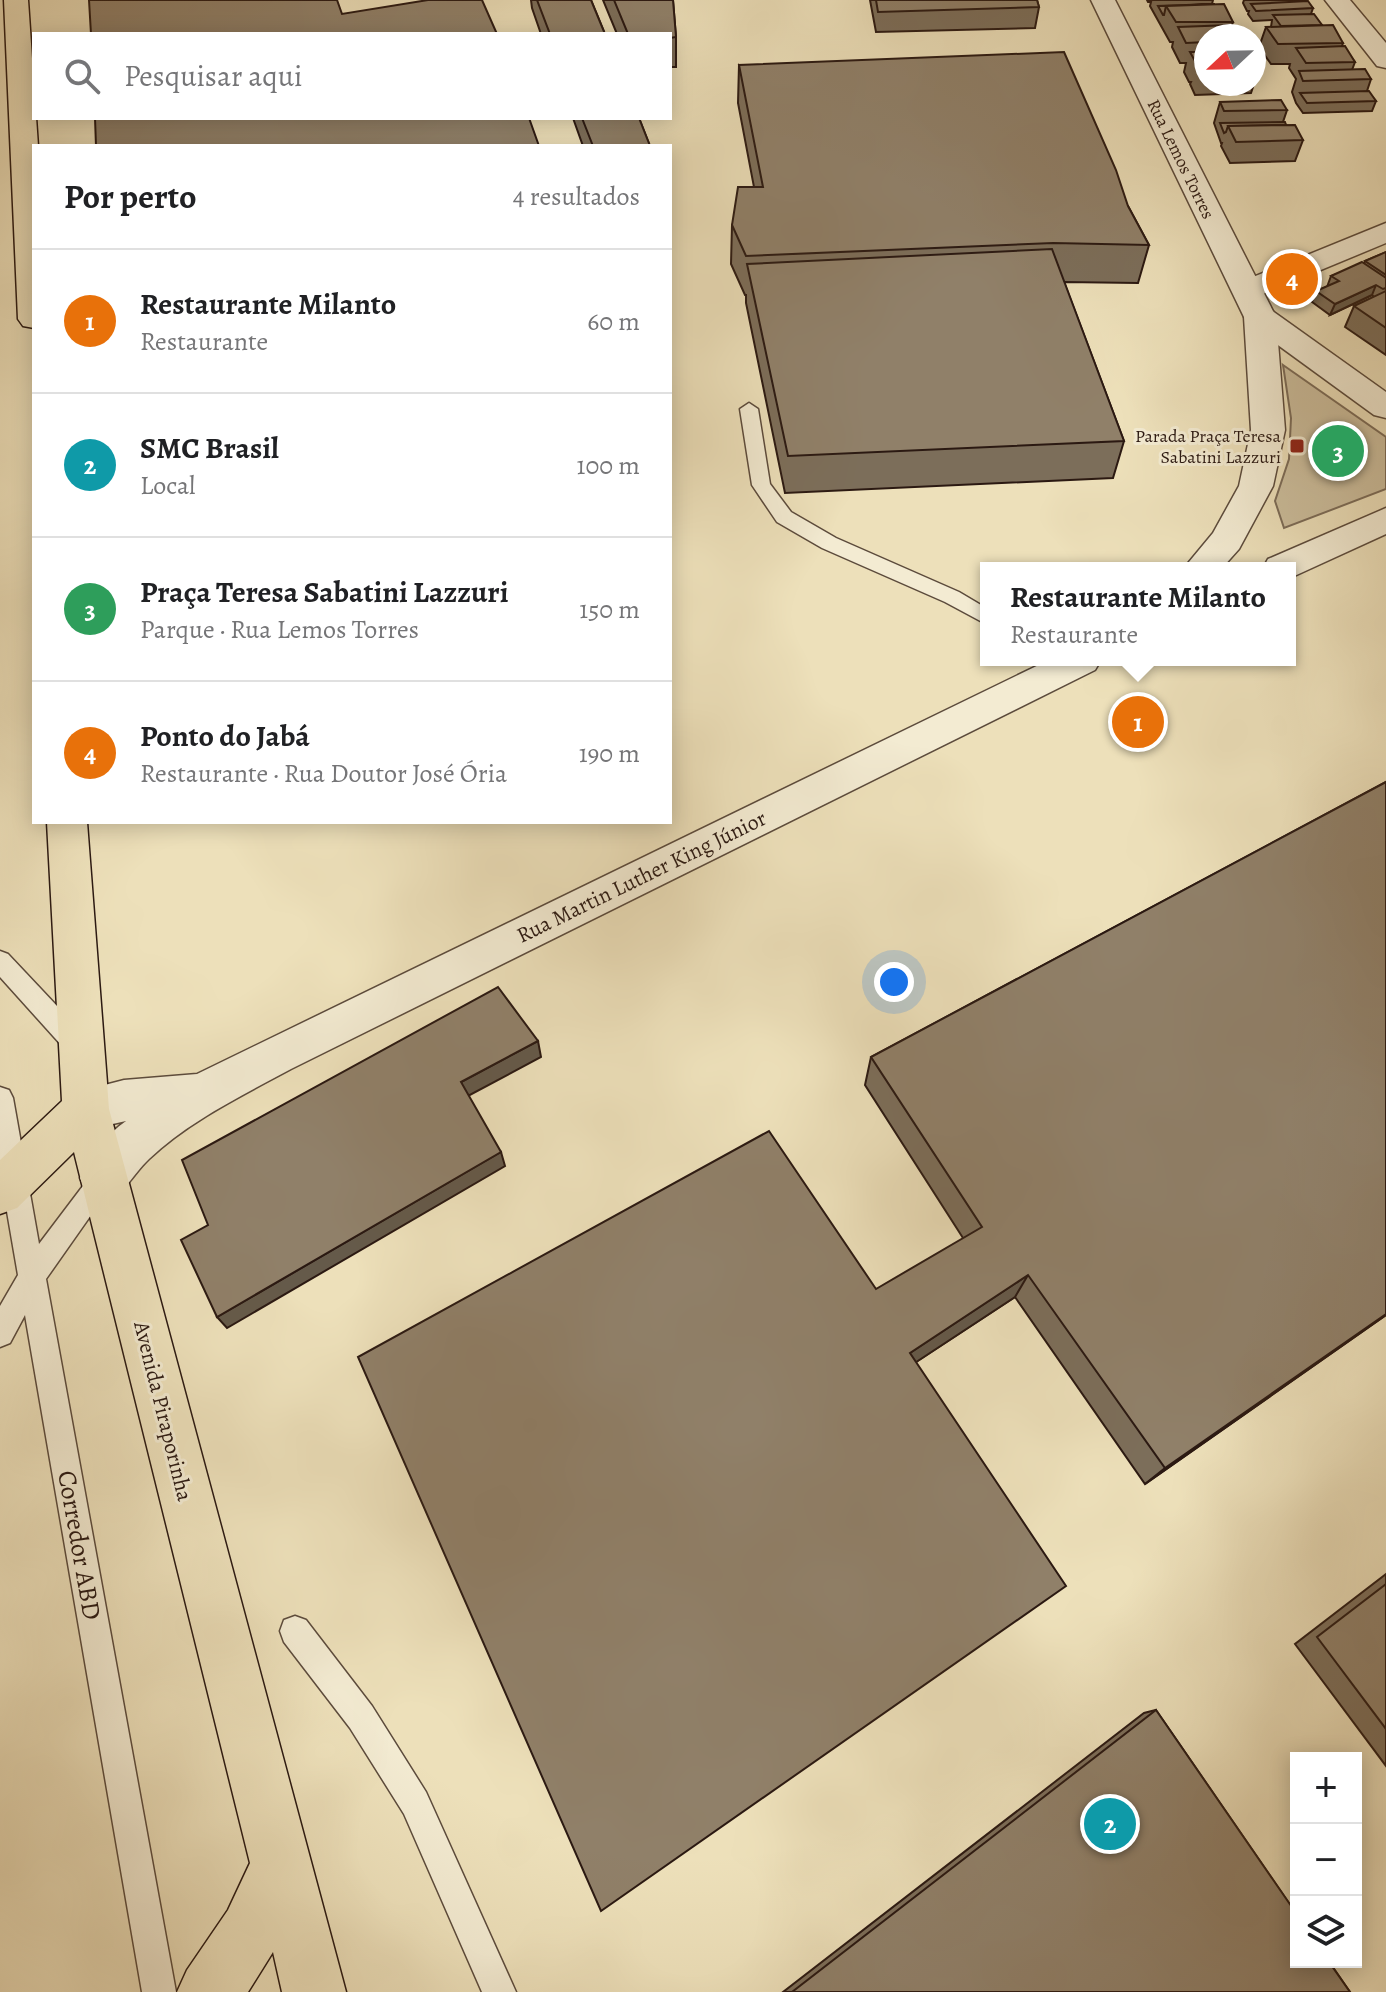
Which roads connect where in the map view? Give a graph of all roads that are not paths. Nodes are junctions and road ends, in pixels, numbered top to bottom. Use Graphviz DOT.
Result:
graph roads {
  1 [pos="16,0"];
  2 [pos="1103,0"];
  3 [pos="1337,0"];
  4 [pos="1386,60"];
  5 [pos="1386,232"];
  6 [pos="32,284"];
  7 [pos="1254,304"];
  8 [pos="1386,408"];
  9 [pos="749,409"];
  10 [pos="1386,520"];
  11 [pos="1207,562"];
  12 [pos="1294,562"];
  13 [pos="980,613"];
  14 [pos="1060,666"];
  15 [pos="67,824"];
  16 [pos="0,961"];
  17 [pos="82,1050"];
  18 [pos="202,1094"];
  19 [pos="0,1098"];
  20 [pos="86,1109"];
  21 [pos="104,1178"];
  22 [pos="7,1185"];
  23 [pos="32,1276"];
  24 [pos="0,1333"];
  25 [pos="295,1631"];
  26 [pos="280,1866"];
  27 [pos="159,1992"];
  28 [pos="209,1992"];
  29 [pos="314,1992"];
  30 [pos="499,1992"];
  1 -- 6 [label="main road"];
  2 -- 7 [label="street, Rua Lemos Torres"];
  3 -- 4 [label="street"];
  5 -- 7 [label="street"];
  7 -- 8 [label="street, Rua Lemos Torres"];
  7 -- 11 [label="street, Rua Lemos Torres"];
  9 -- 13 [label="lane"];
  10 -- 12 [label="street"];
  14 -- 18 [label="street, Rua Martin Luther King Júnior"];
  15 -- 17 [label="main road, Avenida Piraporinha"];
  16 -- 17 [label="lane"];
  17 -- 20 [label="main road, Avenida Piraporinha"];
  18 -- 20 [label="street, Rua Martin Luther King Júnior"];
  18 -- 21 [label="street, Rua Martin Luther King Júnior"];
  19 -- 22 [label="lane, Corredor ABD"];
  20 -- 21 [label="main road, Avenida Piraporinha"];
  20 -- 22 [label="main road"];
  21 -- 23 [label="lane"];
  21 -- 26 [label="main road, Avenida Piraporinha"];
  22 -- 23 [label="lane, Corredor ABD"];
  23 -- 24 [label="lane"];
  23 -- 27 [label="lane, Corredor ABD"];
  25 -- 30 [label="lane"];
  26 -- 28 [label="main road"];
  26 -- 29 [label="main road, Avenida Piraporinha"];
}
